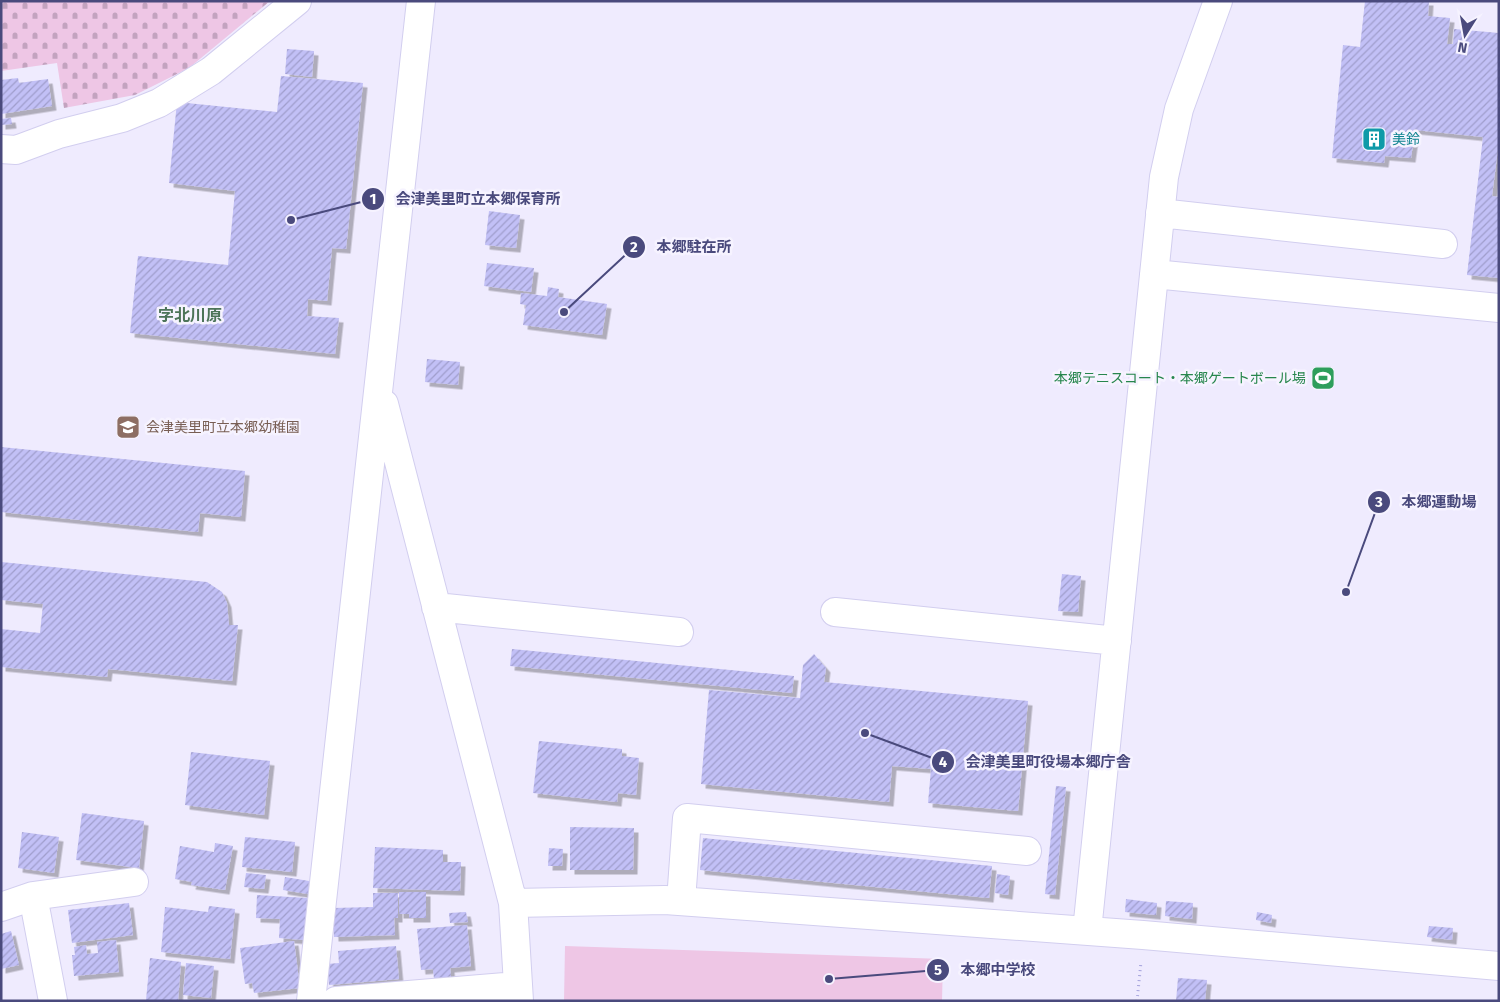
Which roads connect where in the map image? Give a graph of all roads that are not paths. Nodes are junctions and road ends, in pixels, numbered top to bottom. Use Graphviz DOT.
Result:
graph roads {
  1 [pos="297,1"];
  2 [pos="421,1"];
  3 [pos="1218,1"];
  4 [pos="1,149"];
  5 [pos="1160,214"];
  6 [pos="1443,244"];
  7 [pos="1154,274"];
  8 [pos="1499,308"];
  9 [pos="379,388"];
  10 [pos="436,607"];
  11 [pos="835,612"];
  12 [pos="679,632"];
  13 [pos="1117,641"];
  14 [pos="1027,851"];
  15 [pos="134,882"];
  16 [pos="33,896"];
  17 [pos="681,901"];
  18 [pos="513,903"];
  19 [pos="1,907"];
  20 [pos="1087,931"];
  21 [pos="1499,966"];
  22 [pos="518,994"];
  23 [pos="53,1001"];
  24 [pos="311,1001"];
  25 [pos="336,1001"];
  1 -- 4 [label="street"];
  2 -- 9 [label="street"];
  3 -- 5 [label="street"];
  5 -- 6 [label="street"];
  5 -- 7 [label="street"];
  7 -- 8 [label="street"];
  7 -- 13 [label="street"];
  9 -- 10 [label="street"];
  9 -- 24 [label="street"];
  10 -- 12 [label="street"];
  10 -- 18 [label="street"];
  11 -- 13 [label="street"];
  13 -- 20 [label="street"];
  14 -- 17 [label="street"];
  15 -- 16 [label="street"];
  16 -- 19 [label="street"];
  16 -- 23 [label="street"];
  17 -- 18 [label="street"];
  17 -- 20 [label="street"];
  18 -- 22 [label="street"];
  20 -- 21 [label="street"];
  22 -- 25 [label="street"];
}
